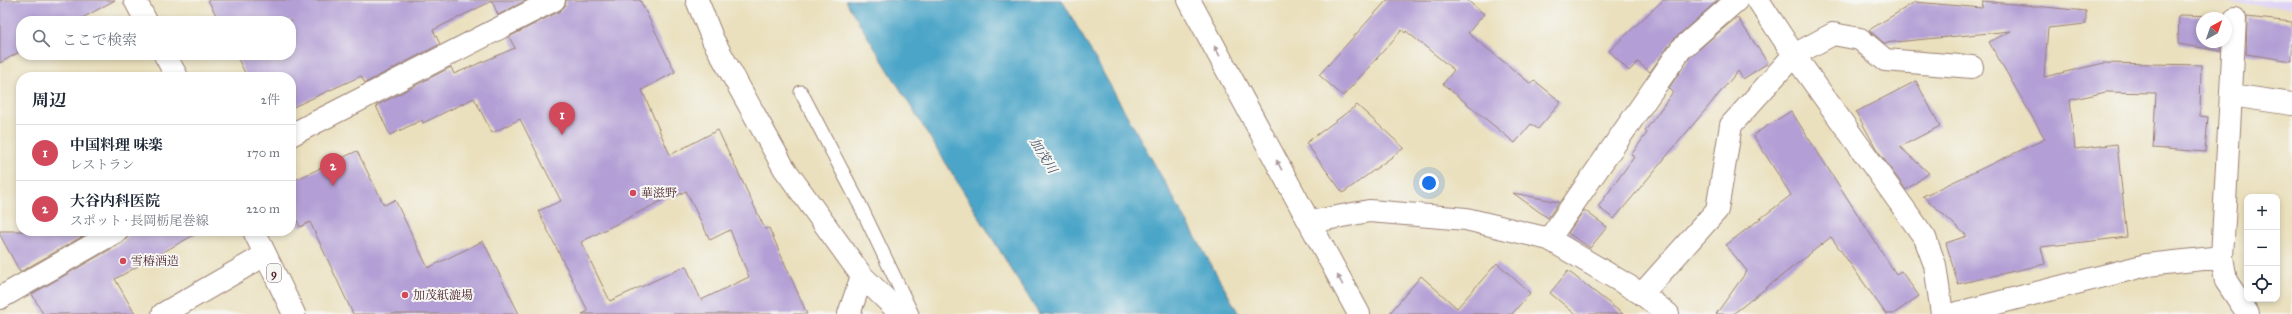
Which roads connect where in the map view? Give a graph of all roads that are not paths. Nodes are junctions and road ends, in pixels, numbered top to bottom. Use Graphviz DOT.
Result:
graph roads {
  1 [pos="135,0"];
  2 [pos="554,0"];
  3 [pos="697,0"];
  4 [pos="1189,0"];
  5 [pos="1738,0"];
  6 [pos="1758,0"];
  7 [pos="143,16"];
  8 [pos="2235,19"];
  9 [pos="1794,55"];
  10 [pos="168,60"];
  11 [pos="1972,68"];
  12 [pos="174,72"];
  13 [pos="801,92"];
  14 [pos="2231,95"];
  15 [pos="2292,104"];
  16 [pos="296,132"];
  17 [pos="1310,222"];
  18 [pos="108,236"];
  19 [pos="256,236"];
  20 [pos="1549,239"];
  21 [pos="265,255"];
  22 [pos="2222,257"];
  23 [pos="862,276"];
  24 [pos="1642,294"];
  25 [pos="0,298"];
  26 [pos="163,314"];
  27 [pos="294,314"];
  28 [pos="849,314"];
  29 [pos="901,314"];
  30 [pos="912,314"];
  31 [pos="1358,314"];
  32 [pos="1668,314"];
  33 [pos="1942,314"];
  34 [pos="1954,314"];
  35 [pos="2248,314"];
  1 -- 7 [label="street"];
  2 -- 16 [label="street"];
  3 -- 23 [label="street"];
  17 -- 4 [label="street, one-way"];
  5 -- 20 [label="street"];
  6 -- 9 [label="street"];
  8 -- 14 [label="street"];
  9 -- 11 [label="street"];
  9 -- 24 [label="street"];
  9 -- 33 [label="street"];
  10 -- 12 [label="street"];
  13 -- 30 [label="lane"];
  14 -- 15 [label="street"];
  14 -- 22 [label="street"];
  17 -- 20 [label="street"];
  31 -- 17 [label="street, one-way"];
  18 -- 25 [label="street"];
  19 -- 21 [label="street, 9"];
  20 -- 24 [label="street"];
  21 -- 26 [label="street"];
  21 -- 27 [label="street, 9"];
  22 -- 34 [label="street"];
  22 -- 35 [label="street"];
  23 -- 28 [label="street"];
  23 -- 29 [label="street"];
  24 -- 32 [label="street"];
}
